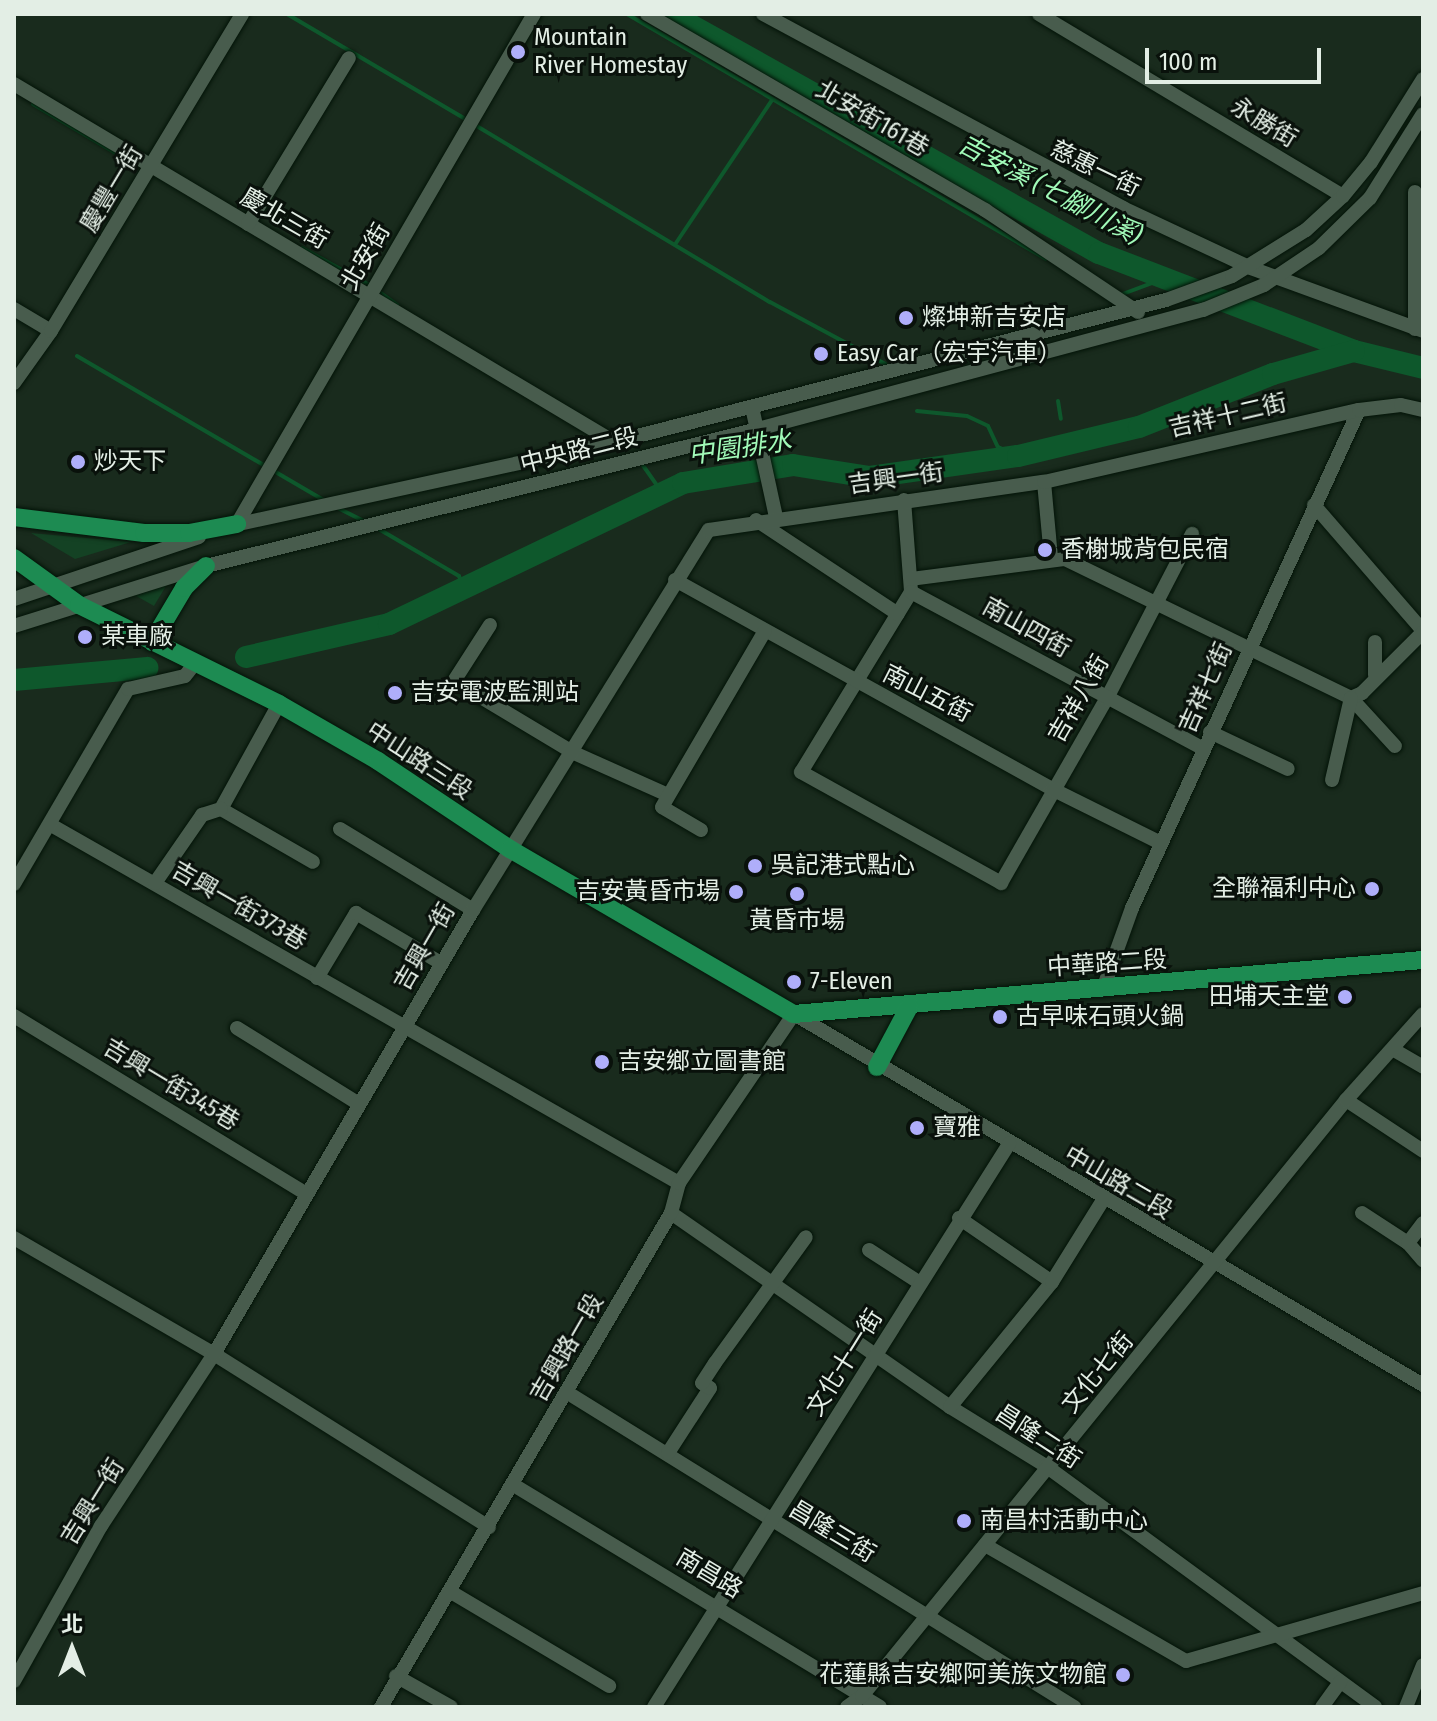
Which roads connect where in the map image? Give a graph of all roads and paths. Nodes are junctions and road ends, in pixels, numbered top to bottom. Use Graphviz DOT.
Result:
graph roads {
  1 [pos="242,14"];
  2 [pos="534,14"];
  3 [pos="647,14"];
  4 [pos="763,14"];
  5 [pos="1039,14"];
  6 [pos="349,58"];
  7 [pos="1423,79"];
  8 [pos="14,84"];
  9 [pos="1423,114"];
  10 [pos="1417,137"];
  11 [pos="153,164"];
  12 [pos="1415,192"];
  13 [pos="1343,196"];
  14 [pos="248,224"];
  15 [pos="1251,268"];
  16 [pos="1271,282"];
  17 [pos="370,294"];
  18 [pos="1137,307"];
  19 [pos="14,309"];
  20 [pos="1143,326"];
  21 [pos="1419,330"];
  22 [pos="51,331"];
  23 [pos="14,383"];
  24 [pos="752,407"];
  25 [pos="1359,410"];
  26 [pos="1423,410"];
  27 [pos="758,430"];
  28 [pos="614,442"];
  29 [pos="1044,482"];
  30 [pos="904,500"];
  31 [pos="1314,505"];
  32 [pos="776,515"];
  33 [pos="14,517"];
  34 [pos="756,520"];
  35 [pos="237,524"];
  36 [pos="1192,534"];
  37 [pos="14,558"];
  38 [pos="1051,558"];
  39 [pos="206,566"];
  40 [pos="675,580"];
  41 [pos="911,585"];
  42 [pos="52,588"];
  43 [pos="14,599"];
  44 [pos="1156,604"];
  45 [pos="79,605"];
  46 [pos="898,614"];
  47 [pos="490,625"];
  48 [pos="14,626"];
  49 [pos="765,631"];
  50 [pos="1423,631"];
  51 [pos="152,642"];
  52 [pos="1375,642"];
  53 [pos="1249,646"];
  54 [pos="195,663"];
  55 [pos="1375,675"];
  56 [pos="857,683"];
  57 [pos="1107,698"];
  58 [pos="1351,698"];
  59 [pos="279,704"];
  60 [pos="1210,732"];
  61 [pos="1395,746"];
  62 [pos="1204,749"];
  63 [pos="574,753"];
  64 [pos="1288,769"];
  65 [pos="1332,780"];
  66 [pos="1052,789"];
  67 [pos="668,795"];
  68 [pos="221,809"];
  69 [pos="51,825"];
  70 [pos="340,829"];
  71 [pos="701,830"];
  72 [pos="1161,843"];
  73 [pos="510,849"];
  74 [pos="313,862"];
  75 [pos="155,883"];
  76 [pos="14,884"];
  77 [pos="473,910"];
  78 [pos="1423,960"];
  79 [pos="441,963"];
  80 [pos="317,978"];
  81 [pos="1103,989"];
  82 [pos="909,1007"];
  83 [pos="794,1014"];
  84 [pos="1423,1014"];
  85 [pos="14,1016"];
  86 [pos="237,1028"];
  87 [pos="404,1028"];
  88 [pos="1394,1050"];
  89 [pos="877,1067"];
  90 [pos="1423,1067"];
  91 [pos="1346,1100"];
  92 [pos="356,1102"];
  93 [pos="1009,1144"];
  94 [pos="1423,1151"];
  95 [pos="679,1183"];
  96 [pos="305,1193"];
  97 [pos="1103,1200"];
  98 [pos="671,1213"];
  99 [pos="1362,1213"];
  100 [pos="959,1218"];
  101 [pos="1423,1223"];
  102 [pos="806,1237"];
  103 [pos="14,1238"];
  104 [pos="1408,1243"];
  105 [pos="869,1250"];
  106 [pos="1423,1260"];
  107 [pos="1215,1263"];
  108 [pos="777,1282"];
  109 [pos="1052,1282"];
  110 [pos="920,1283"];
  111 [pos="214,1354"];
  112 [pos="878,1356"];
  113 [pos="1423,1385"];
  114 [pos="568,1393"];
  115 [pos="950,1407"];
  116 [pos="668,1453"];
  117 [pos="1046,1466"];
  118 [pos="512,1484"];
  119 [pos="769,1520"];
  120 [pos="489,1527"];
  121 [pos="985,1545"];
  122 [pos="451,1592"];
  123 [pos="1423,1593"];
  124 [pos="721,1607"];
  125 [pos="927,1618"];
  126 [pos="1274,1636"];
  127 [pos="1423,1665"];
  128 [pos="396,1676"];
  129 [pos="14,1681"];
  130 [pos="1340,1682"];
  131 [pos="609,1686"];
  132 [pos="862,1696"];
  133 [pos="381,1707"];
  134 [pos="451,1707"];
  135 [pos="654,1707"];
  136 [pos="847,1707"];
  137 [pos="880,1707"];
  138 [pos="1074,1707"];
  139 [pos="1322,1707"];
  140 [pos="1375,1707"];
  141 [pos="1406,1707"];
  1 -- 11 [label="street, 慶豐一街"];
  2 -- 17 [label="street, 北安街"];
  3 -- 18 [label="street, 北安街161巷"];
  4 -- 15 [label="street, 慈惠一街"];
  5 -- 13 [label="street, 永勝街"];
  6 -- 14 [label="street"];
  7 -- 13 [label="street, 中央路二段"];
  8 -- 11 [label="street, 慶北三街"];
  9 -- 10 [label="street, 中央路二段"];
  10 -- 16 [label="street, 中央路二段"];
  11 -- 14 [label="street, 慶北三街"];
  11 -- 22 [label="street, 慶豐一街"];
  12 -- 21 [label="street"];
  13 -- 15 [label="street, 中央路二段"];
  14 -- 17 [label="street, 慶北三街"];
  15 -- 16 [label="street, 慈惠一街"];
  15 -- 18 [label="street, 中央路二段"];
  16 -- 20 [label="street, 中央路二段"];
  16 -- 21 [label="street, 慈惠一街"];
  17 -- 28 [label="street, 慶北三街"];
  17 -- 35 [label="street, 北安街"];
  18 -- 20 [label="street"];
  18 -- 24 [label="street, 中央路二段"];
  19 -- 22 [label="street"];
  20 -- 27 [label="street, 中央路二段"];
  22 -- 23 [label="street, 慶豐一街"];
  24 -- 27 [label="street"];
  24 -- 28 [label="street, 中央路二段"];
  25 -- 26 [label="street, 吉祥十二街"];
  25 -- 29 [label="street, 吉祥十二街"];
  25 -- 31 [label="street, 吉祥七街"];
  27 -- 32 [label="street"];
  27 -- 39 [label="street, 中央路二段"];
  28 -- 35 [label="street, 中央路二段"];
  29 -- 30 [label="street, 吉興一街"];
  29 -- 38 [label="street"];
  30 -- 32 [label="street, 吉興一街"];
  30 -- 41 [label="street"];
  31 -- 50 [label="street"];
  31 -- 53 [label="street, 吉祥七街"];
  32 -- 34 [label="street, 吉興一街"];
  33 -- 35 [label="main road"];
  34 -- 40 [label="street, 吉興一街"];
  34 -- 46 [label="street"];
  35 -- 42 [label="street, 中央路二段"];
  36 -- 44 [label="street, 吉祥八街"];
  37 -- 42 [label="main road, 中山路三段"];
  38 -- 41 [label="street"];
  38 -- 44 [label="street"];
  39 -- 45 [label="street, 中央路二段"];
  39 -- 51 [label="main road"];
  40 -- 49 [label="street, 南山五街"];
  40 -- 63 [label="street, 吉興一街"];
  41 -- 46 [label="street"];
  41 -- 57 [label="street, 南山四街"];
  42 -- 43 [label="street, 中央路二段"];
  42 -- 45 [label="main road, 中山路三段"];
  44 -- 53 [label="street"];
  44 -- 57 [label="street, 吉祥八街"];
  45 -- 48 [label="street, 中央路二段"];
  45 -- 51 [label="main road, 中山路三段"];
  46 -- 56 [label="street"];
  47 -- 63 [label="street"];
  49 -- 56 [label="street, 南山五街"];
  49 -- 67 [label="street"];
  50 -- 55 [label="street"];
  51 -- 54 [label="main road, 中山路三段"];
  52 -- 55 [label="street"];
  53 -- 58 [label="street"];
  53 -- 60 [label="street, 吉祥七街"];
  54 -- 59 [label="main road, 中山路三段"];
  54 -- 69 [label="street"];
  55 -- 58 [label="street"];
  56 -- 66 [label="street, 南山五街"];
  56 -- 66 [label="street, 吉祥八街"];
  57 -- 62 [label="street, 南山四街"];
  57 -- 66 [label="street, 吉祥八街"];
  58 -- 61 [label="street"];
  58 -- 65 [label="street"];
  59 -- 68 [label="street"];
  59 -- 73 [label="main road, 中山路三段"];
  60 -- 62 [label="street, 吉祥七街"];
  60 -- 64 [label="street"];
  62 -- 72 [label="street, 吉祥七街"];
  63 -- 67 [label="street"];
  63 -- 73 [label="street, 吉興一街"];
  66 -- 72 [label="street, 南山五街"];
  67 -- 71 [label="street"];
  68 -- 74 [label="street"];
  68 -- 75 [label="street"];
  69 -- 75 [label="street, 吉興一街373巷"];
  69 -- 76 [label="street"];
  70 -- 77 [label="street"];
  72 -- 81 [label="street, 吉祥七街"];
  73 -- 77 [label="street, 吉興一街"];
  73 -- 83 [label="main road, 中山路三段"];
  75 -- 80 [label="street, 吉興一街373巷"];
  77 -- 79 [label="street, 吉興一街"];
  78 -- 81 [label="main road, 中華路二段"];
  79 -- 80 [label="street"];
  79 -- 87 [label="street, 吉興一街"];
  80 -- 87 [label="street, 吉興一街373巷"];
  81 -- 82 [label="main road, 中華路二段"];
  82 -- 83 [label="main road, 中華路二段"];
  82 -- 89 [label="main road"];
  83 -- 89 [label="street, 中山路二段"];
  83 -- 95 [label="street, 吉興路一段"];
  84 -- 88 [label="street, 文化七街"];
  85 -- 96 [label="street, 吉興一街345巷"];
  86 -- 92 [label="street"];
  87 -- 92 [label="street, 吉興一街"];
  87 -- 95 [label="street, 吉興一街373巷"];
  88 -- 90 [label="street"];
  88 -- 91 [label="street, 文化七街"];
  89 -- 93 [label="street, 中山路二段"];
  91 -- 94 [label="street"];
  91 -- 107 [label="street, 文化七街"];
  92 -- 96 [label="street, 吉興一街"];
  93 -- 97 [label="street, 中山路二段"];
  93 -- 100 [label="street, 文化十一街"];
  95 -- 98 [label="street, 吉興路一段"];
  96 -- 111 [label="street, 吉興一街"];
  97 -- 107 [label="street, 中山路二段"];
  97 -- 109 [label="street"];
  98 -- 108 [label="street, 昌隆二街"];
  98 -- 114 [label="street, 吉興路一段"];
  99 -- 104 [label="street"];
  100 -- 109 [label="street"];
  100 -- 110 [label="street, 文化十一街"];
  101 -- 104 [label="street"];
  102 -- 108 [label="street"];
  103 -- 111 [label="street"];
  104 -- 106 [label="street"];
  105 -- 110 [label="street"];
  107 -- 113 [label="street, 中山路二段"];
  107 -- 117 [label="street, 文化七街"];
  108 -- 112 [label="street, 昌隆二街"];
  108 -- 116 [label="street"];
  109 -- 115 [label="street"];
  110 -- 112 [label="street, 文化十一街"];
  111 -- 120 [label="street"];
  111 -- 129 [label="street, 吉興一街"];
  112 -- 115 [label="street, 昌隆二街"];
  112 -- 119 [label="street, 文化十一街"];
  114 -- 116 [label="street, 昌隆三街"];
  114 -- 118 [label="street, 吉興路一段"];
  115 -- 117 [label="street, 昌隆二街"];
  116 -- 119 [label="street, 昌隆三街"];
  117 -- 121 [label="street, 文化七街"];
  117 -- 126 [label="street, 昌隆二街"];
  118 -- 120 [label="street, 吉興路一段"];
  118 -- 124 [label="street, 南昌路"];
  119 -- 124 [label="street, 文化十一街"];
  119 -- 125 [label="street, 昌隆三街"];
  120 -- 122 [label="street, 吉興路一段"];
  121 -- 125 [label="street, 文化七街"];
  121 -- 126 [label="street"];
  122 -- 128 [label="street, 吉興路一段"];
  122 -- 131 [label="street"];
  123 -- 126 [label="street"];
  124 -- 132 [label="street, 南昌路"];
  124 -- 135 [label="street, 文化十一街"];
  125 -- 132 [label="street, 文化七街"];
  125 -- 138 [label="street, 昌隆三街"];
  126 -- 130 [label="street, 昌隆二街"];
  127 -- 141 [label="street"];
  128 -- 133 [label="street, 吉興路一段"];
  128 -- 134 [label="street"];
  130 -- 139 [label="street"];
  130 -- 140 [label="street, 昌隆二街"];
  132 -- 136 [label="street, 文化七街"];
  132 -- 137 [label="street, 南昌路"];
}
